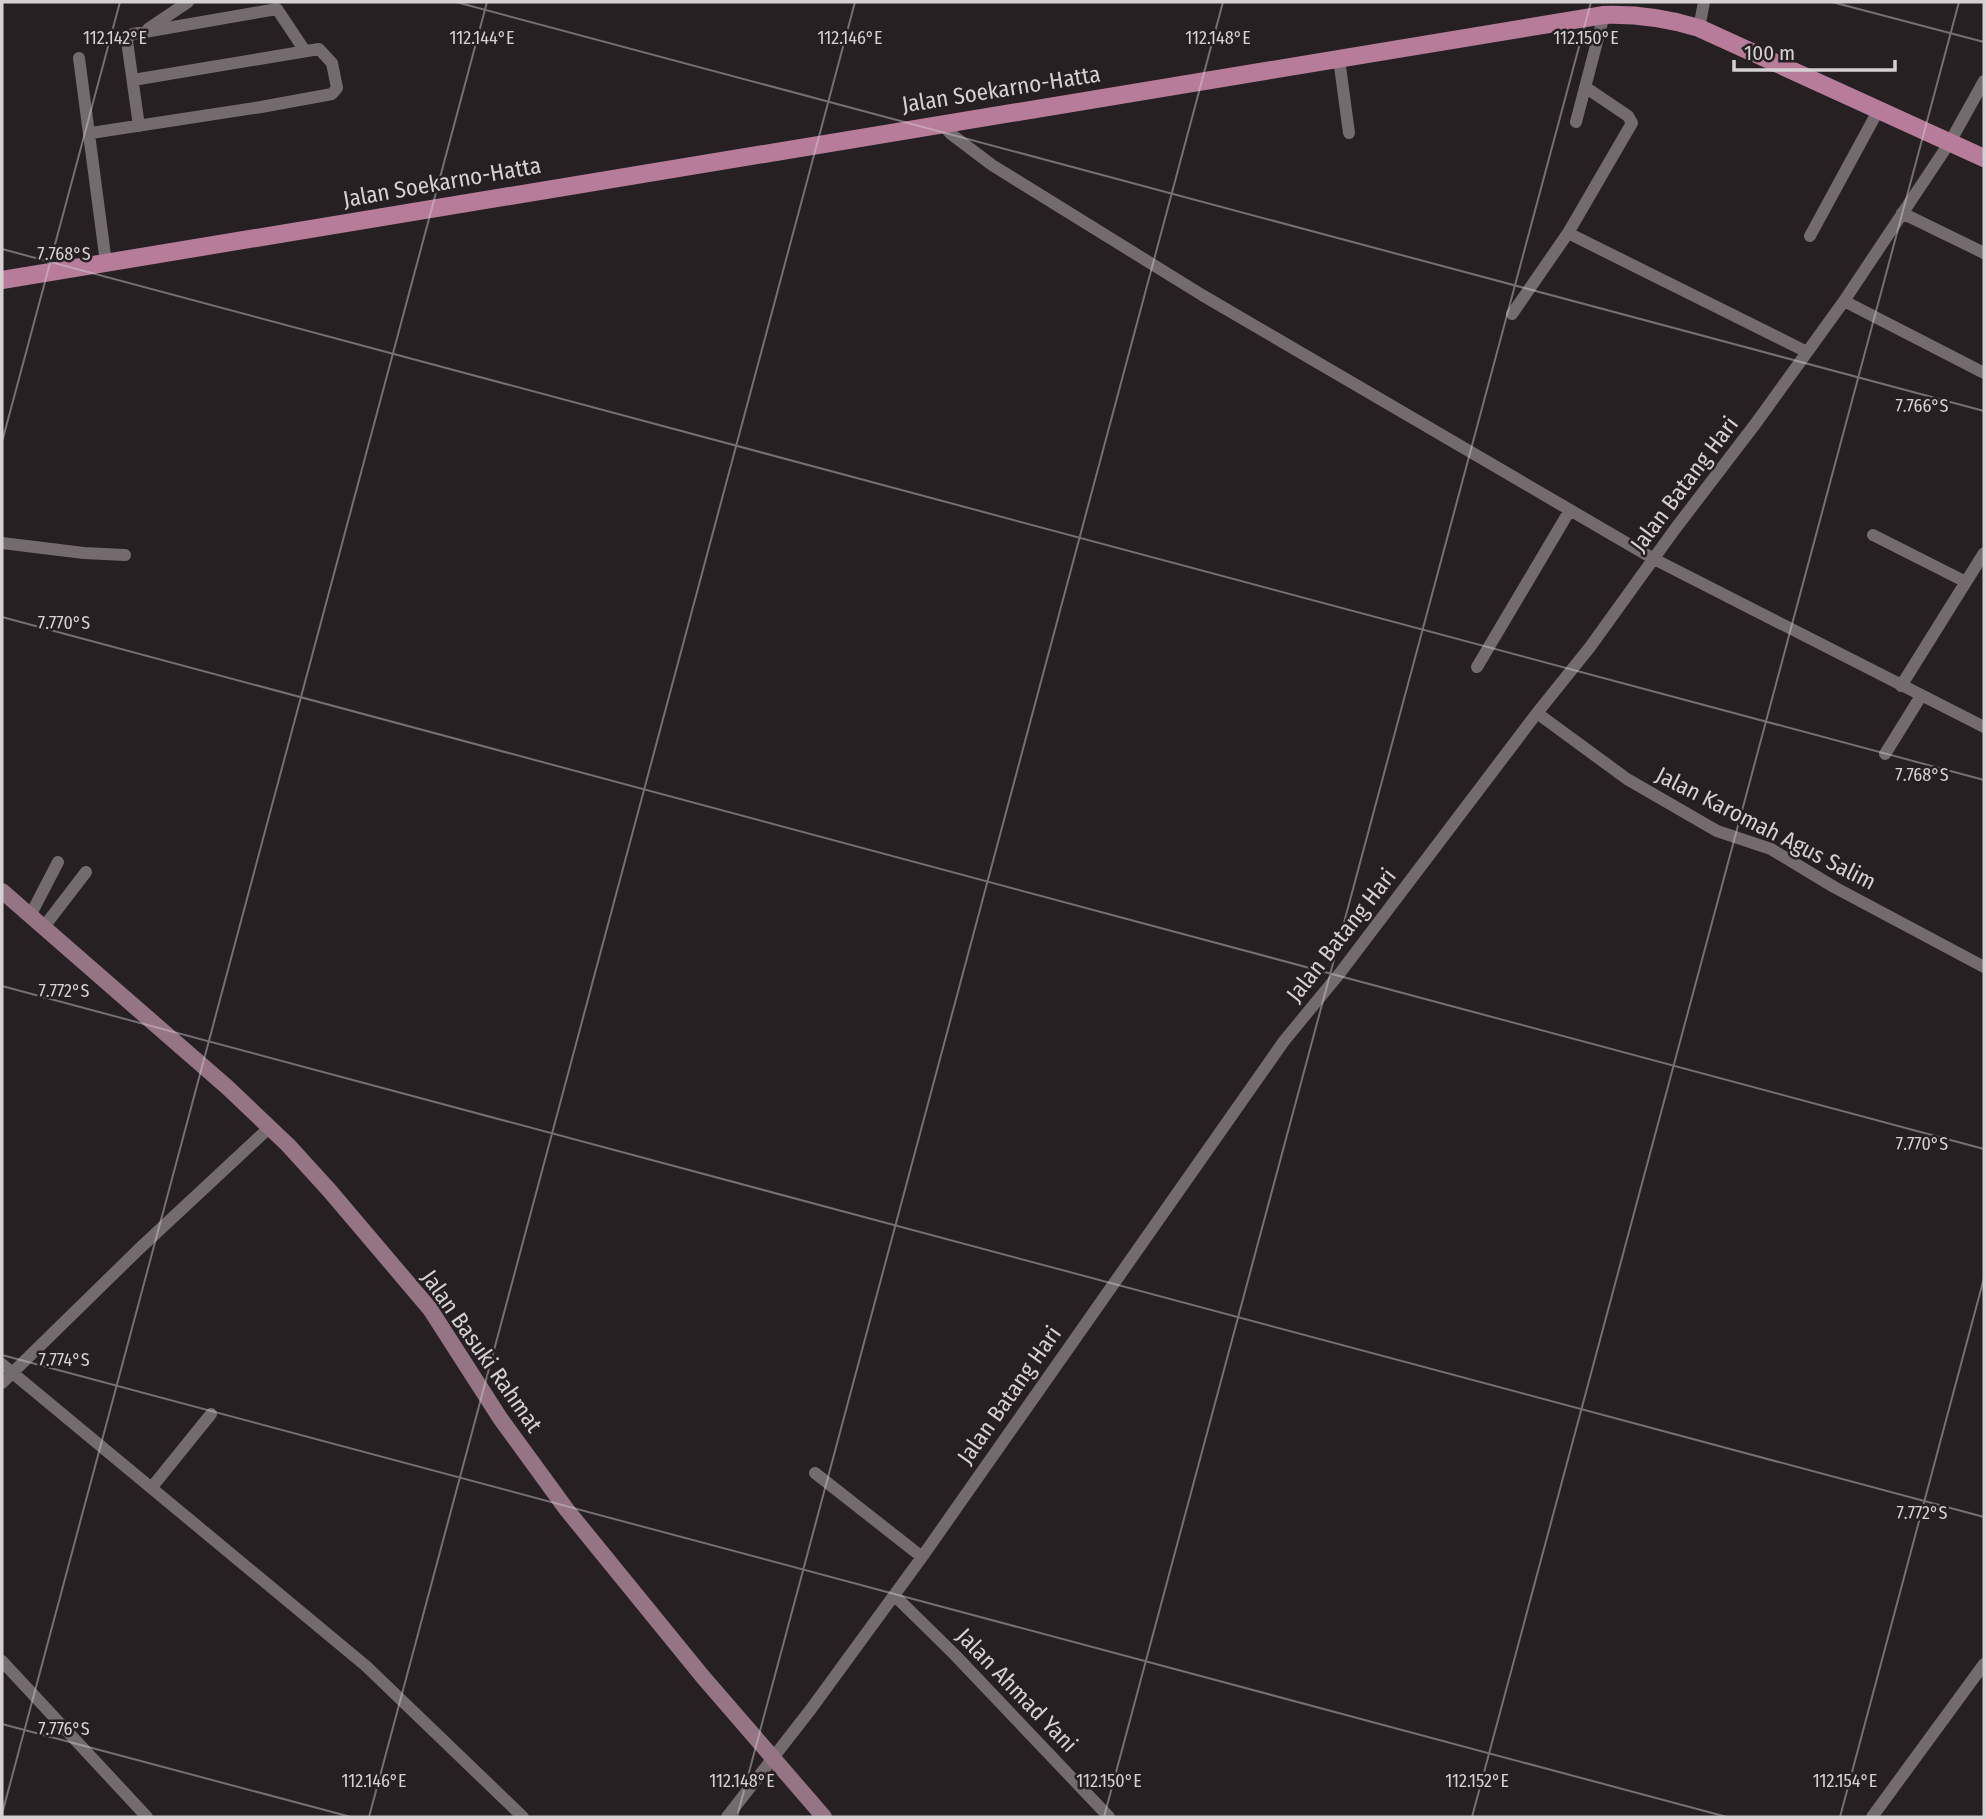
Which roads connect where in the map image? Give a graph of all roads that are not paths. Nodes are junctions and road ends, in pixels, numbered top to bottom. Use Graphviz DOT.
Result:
graph roads {
  1 [pos="188,2"];
  2 [pos="1704,2"];
  3 [pos="275,6"];
  4 [pos="1604,15"];
  5 [pos="1699,28"];
  6 [pos="143,32"];
  7 [pos="305,51"];
  8 [pos="79,58"];
  9 [pos="1339,59"];
  10 [pos="133,80"];
  11 [pos="1984,81"];
  12 [pos="1585,87"];
  13 [pos="1880,109"];
  14 [pos="1576,122"];
  15 [pos="942,124"];
  16 [pos="139,126"];
  17 [pos="91,133"];
  18 [pos="1349,133"];
  19 [pos="1950,142"];
  20 [pos="1984,158"];
  21 [pos="1902,213"];
  22 [pos="1568,233"];
  23 [pos="1810,236"];
  24 [pos="1984,253"];
  25 [pos="106,263"];
  26 [pos="2,280"];
  27 [pos="1844,301"];
  28 [pos="1512,314"];
  29 [pos="1807,352"];
  30 [pos="1984,373"];
  31 [pos="1570,510"];
  32 [pos="1873,535"];
  33 [pos="2,543"];
  34 [pos="1984,553"];
  35 [pos="125,555"];
  36 [pos="1654,559"];
  37 [pos="1966,582"];
  38 [pos="1477,667"];
  39 [pos="1901,685"];
  40 [pos="1922,696"];
  41 [pos="1537,713"];
  42 [pos="1984,727"];
  43 [pos="1885,754"];
  44 [pos="58,862"];
  45 [pos="86,872"];
  46 [pos="2,891"];
  47 [pos="30,916"];
  48 [pos="43,928"];
  49 [pos="1984,967"];
  50 [pos="270,1126"];
  51 [pos="7,1369"];
  52 [pos="2,1383"];
  53 [pos="211,1414"];
  54 [pos="815,1473"];
  55 [pos="152,1487"];
  56 [pos="922,1557"];
  57 [pos="894,1595"];
  58 [pos="2,1661"];
  59 [pos="1984,1664"];
  60 [pos="772,1759"];
  61 [pos="147,1817"];
  62 [pos="523,1817"];
  63 [pos="727,1817"];
  64 [pos="824,1817"];
  65 [pos="1109,1817"];
  66 [pos="1872,1817"];
  1 -- 6 [label="street"];
  2 -- 5 [label="street"];
  3 -- 6 [label="street"];
  3 -- 7 [label="street"];
  4 -- 5 [label="main road, Jalan Soekarno-Hatta"];
  4 -- 9 [label="main road, Jalan Soekarno-Hatta"];
  4 -- 12 [label="street"];
  5 -- 13 [label="main road, Jalan Soekarno-Hatta"];
  6 -- 10 [label="street"];
  7 -- 10 [label="street"];
  7 -- 16 [label="street"];
  8 -- 17 [label="street"];
  9 -- 15 [label="main road, Jalan Soekarno-Hatta"];
  9 -- 18 [label="street"];
  10 -- 16 [label="street"];
  11 -- 19 [label="street, Jalan Batang Hari"];
  12 -- 14 [label="street"];
  12 -- 22 [label="street"];
  13 -- 19 [label="main road, Jalan Soekarno-Hatta"];
  13 -- 23 [label="street"];
  15 -- 25 [label="main road, Jalan Soekarno-Hatta"];
  15 -- 31 [label="street"];
  16 -- 17 [label="street"];
  17 -- 25 [label="street"];
  19 -- 20 [label="main road, Jalan Soekarno-Hatta"];
  19 -- 21 [label="street, Jalan Batang Hari"];
  21 -- 24 [label="street"];
  21 -- 27 [label="street, Jalan Batang Hari"];
  22 -- 28 [label="street"];
  22 -- 29 [label="street"];
  25 -- 26 [label="main road, Jalan Soekarno-Hatta"];
  27 -- 29 [label="street, Jalan Batang Hari"];
  27 -- 30 [label="street"];
  29 -- 36 [label="street, Jalan Batang Hari"];
  31 -- 36 [label="street"];
  31 -- 38 [label="street"];
  32 -- 37 [label="street"];
  33 -- 35 [label="street"];
  34 -- 37 [label="street"];
  36 -- 39 [label="street"];
  36 -- 41 [label="street, Jalan Batang Hari"];
  37 -- 39 [label="street"];
  39 -- 40 [label="street"];
  40 -- 42 [label="street"];
  40 -- 43 [label="street"];
  41 -- 49 [label="street, Jalan Karomah Agus Salim"];
  41 -- 56 [label="street, Jalan Batang Hari"];
  44 -- 47 [label="street"];
  45 -- 48 [label="street"];
  46 -- 47 [label="main road, Jalan Basuki Rahmat"];
  47 -- 48 [label="main road, Jalan Basuki Rahmat"];
  48 -- 50 [label="main road, Jalan Basuki Rahmat"];
  50 -- 51 [label="street"];
  50 -- 60 [label="main road, Jalan Basuki Rahmat"];
  51 -- 52 [label="street"];
  51 -- 55 [label="street"];
  53 -- 55 [label="street"];
  54 -- 56 [label="street"];
  55 -- 62 [label="street"];
  56 -- 57 [label="street, Jalan Batang Hari"];
  57 -- 60 [label="street, Jalan Batang Hari"];
  57 -- 65 [label="street, Jalan Ahmad Yani"];
  58 -- 61 [label="street"];
  59 -- 66 [label="street"];
  60 -- 63 [label="street, Jalan Batang Hari"];
  60 -- 64 [label="main road, Jalan Basuki Rahmat"];
}
